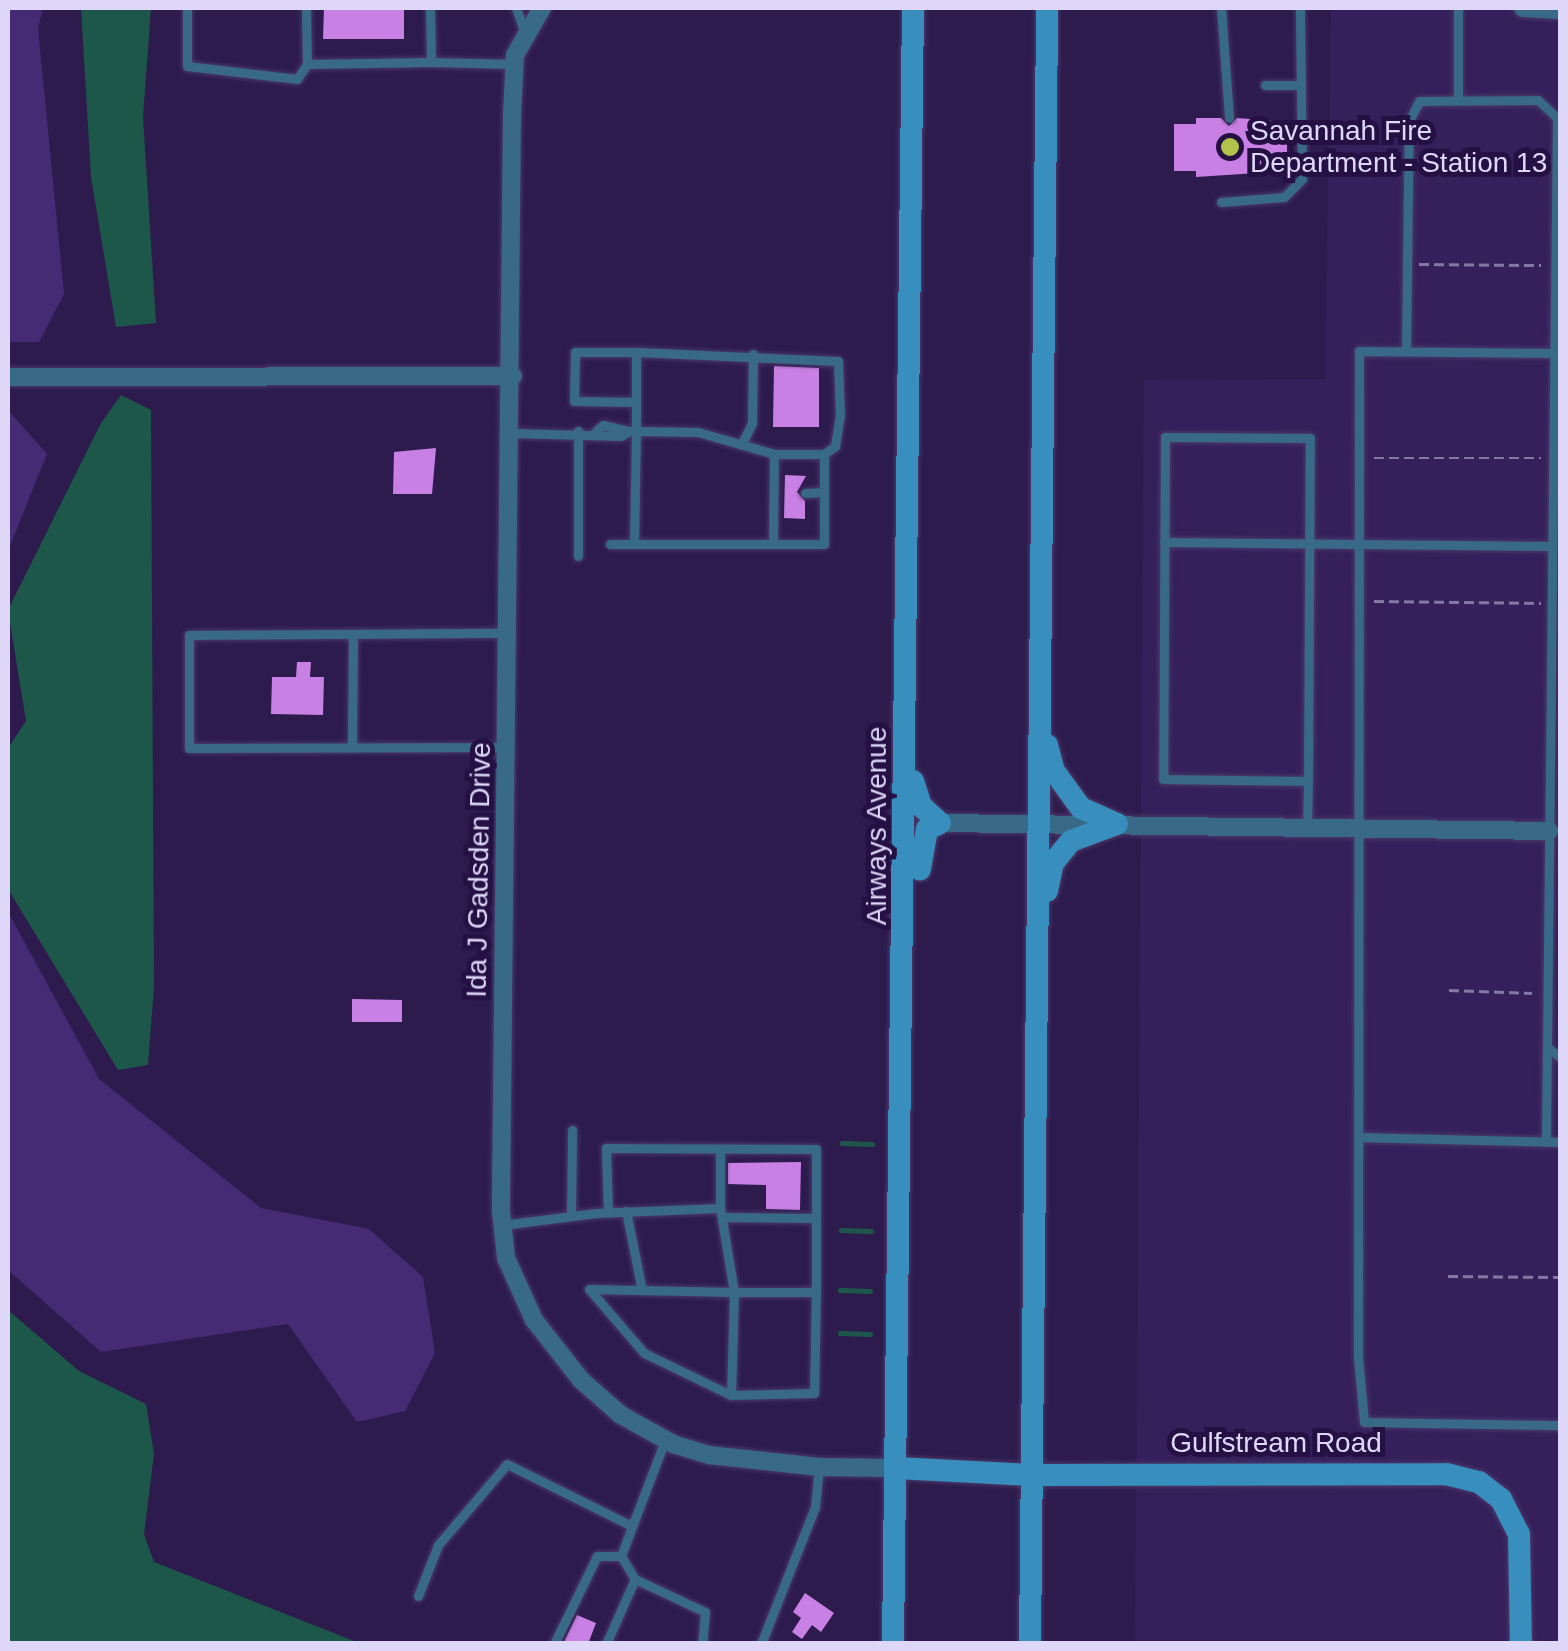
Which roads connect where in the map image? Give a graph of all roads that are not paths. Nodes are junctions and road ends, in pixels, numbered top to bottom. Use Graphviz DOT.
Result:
graph roads {
  1 [pos="187,8"];
  2 [pos="306,8"];
  3 [pos="430,8"];
  4 [pos="516,8"];
  5 [pos="542,8"];
  6 [pos="913,8"];
  7 [pos="1046,8"];
  8 [pos="1221,8"];
  9 [pos="1300,8"];
  10 [pos="1458,8"];
  11 [pos="1523,8"];
  12 [pos="1560,10"];
  13 [pos="524,30"];
  14 [pos="431,62"];
  15 [pos="307,64"];
  16 [pos="514,64"];
  17 [pos="1265,84"];
  18 [pos="1298,84"];
  19 [pos="1458,100"];
  20 [pos="1229,118"];
  21 [pos="1221,202"];
  22 [pos="1406,351"];
  23 [pos="636,352"];
  24 [pos="1552,353"];
  25 [pos="752,354"];
  26 [pos="513,376"];
  27 [pos="8,377"];
  28 [pos="636,402"];
  29 [pos="578,431"];
  30 [pos="632,431"];
  31 [pos="512,434"];
  32 [pos="742,444"];
  33 [pos="774,454"];
  34 [pos="824,454"];
  35 [pos="824,492"];
  36 [pos="805,493"];
  37 [pos="1164,542"];
  38 [pos="1309,543"];
  39 [pos="610,544"];
  40 [pos="634,544"];
  41 [pos="773,544"];
  42 [pos="1358,544"];
  43 [pos="1551,546"];
  44 [pos="578,556"];
  45 [pos="506,633"];
  46 [pos="353,634"];
  47 [pos="1042,726"];
  48 [pos="508,747"];
  49 [pos="352,748"];
  50 [pos="907,764"];
  51 [pos="1308,781"];
  52 [pos="940,823"];
  53 [pos="1038,824"];
  54 [pos="1117,824"];
  55 [pos="1307,828"];
  56 [pos="1356,828"];
  57 [pos="1549,831"];
  58 [pos="1040,923"];
  59 [pos="906,936"];
  60 [pos="1547,1047"];
  61 [pos="1560,1057"];
  62 [pos="572,1130"];
  63 [pos="1360,1136"];
  64 [pos="1546,1142"];
  65 [pos="1560,1142"];
  66 [pos="720,1149"];
  67 [pos="626,1211"];
  68 [pos="608,1212"];
  69 [pos="721,1212"];
  70 [pos="572,1216"];
  71 [pos="816,1218"];
  72 [pos="502,1225"];
  73 [pos="642,1290"];
  74 [pos="734,1292"];
  75 [pos="816,1292"];
  76 [pos="731,1395"];
  77 [pos="1560,1425"];
  78 [pos="666,1440"];
  79 [pos="819,1467"];
  80 [pos="896,1468"];
  81 [pos="1032,1475"];
  82 [pos="632,1526"];
  83 [pos="622,1556"];
  84 [pos="635,1579"];
  85 [pos="418,1596"];
  86 [pos="554,1644"];
  87 [pos="606,1644"];
  88 [pos="702,1644"];
  89 [pos="761,1644"];
  90 [pos="892,1644"];
  91 [pos="1030,1644"];
  92 [pos="1522,1644"];
  1 -- 15 [label="lane"];
  2 -- 15 [label="lane"];
  3 -- 14 [label="lane"];
  4 -- 13 [label="lane"];
  5 -- 13 [label="street, Ida J Gadsden Drive"];
  6 -- 50 [label="main road, Airways Avenue"];
  7 -- 47 [label="main road"];
  8 -- 20 [label="lane"];
  9 -- 18 [label="lane"];
  10 -- 19 [label="lane"];
  11 -- 12 [label="street"];
  13 -- 16 [label="street, Ida J Gadsden Drive"];
  14 -- 15 [label="lane"];
  14 -- 16 [label="lane"];
  16 -- 26 [label="street, Ida J Gadsden Drive"];
  17 -- 18 [label="lane"];
  18 -- 21 [label="lane"];
  19 -- 22 [label="lane"];
  19 -- 24 [label="lane"];
  22 -- 24 [label="lane"];
  22 -- 42 [label="lane"];
  23 -- 25 [label="lane"];
  23 -- 28 [label="lane"];
  23 -- 28 [label="lane"];
  24 -- 43 [label="lane"];
  25 -- 32 [label="lane"];
  25 -- 34 [label="lane"];
  26 -- 27 [label="street"];
  26 -- 31 [label="street, Ida J Gadsden Drive"];
  28 -- 30 [label="lane"];
  29 -- 30 [label="lane"];
  29 -- 31 [label="lane"];
  29 -- 44 [label="lane"];
  30 -- 32 [label="lane"];
  30 -- 40 [label="lane"];
  31 -- 45 [label="street, Ida J Gadsden Drive"];
  32 -- 33 [label="lane"];
  33 -- 34 [label="lane"];
  33 -- 41 [label="lane"];
  34 -- 35 [label="lane"];
  35 -- 36 [label="lane"];
  35 -- 41 [label="lane"];
  37 -- 38 [label="lane"];
  37 -- 38 [label="lane"];
  37 -- 51 [label="lane"];
  38 -- 42 [label="lane"];
  38 -- 51 [label="lane"];
  39 -- 40 [label="lane"];
  40 -- 41 [label="lane"];
  42 -- 43 [label="lane"];
  42 -- 56 [label="lane"];
  43 -- 57 [label="lane"];
  45 -- 46 [label="lane"];
  45 -- 48 [label="street, Ida J Gadsden Drive"];
  46 -- 49 [label="lane"];
  46 -- 49 [label="lane"];
  47 -- 53 [label="main road"];
  47 -- 54 [label="main road"];
  48 -- 49 [label="lane"];
  48 -- 72 [label="street, Ida J Gadsden Drive"];
  50 -- 52 [label="main road"];
  50 -- 59 [label="main road, Airways Avenue"];
  51 -- 55 [label="lane"];
  52 -- 53 [label="street"];
  52 -- 59 [label="main road"];
  53 -- 54 [label="street"];
  53 -- 58 [label="main road"];
  54 -- 55 [label="street"];
  54 -- 58 [label="main road"];
  55 -- 56 [label="street"];
  56 -- 57 [label="street"];
  56 -- 63 [label="lane"];
  57 -- 60 [label="lane"];
  58 -- 81 [label="main road"];
  59 -- 80 [label="main road, Airways Avenue"];
  60 -- 61 [label="lane"];
  60 -- 64 [label="lane"];
  62 -- 70 [label="lane"];
  63 -- 64 [label="lane"];
  63 -- 77 [label="lane"];
  64 -- 65 [label="lane"];
  66 -- 68 [label="lane"];
  66 -- 69 [label="lane"];
  66 -- 71 [label="lane"];
  67 -- 68 [label="lane"];
  67 -- 69 [label="lane"];
  67 -- 73 [label="lane"];
  68 -- 70 [label="lane"];
  69 -- 71 [label="lane"];
  69 -- 74 [label="lane"];
  70 -- 72 [label="lane"];
  71 -- 75 [label="lane"];
  72 -- 78 [label="street, Ida J Gadsden Drive"];
  73 -- 74 [label="lane"];
  73 -- 76 [label="lane"];
  74 -- 75 [label="lane"];
  74 -- 76 [label="lane"];
  75 -- 76 [label="lane"];
  78 -- 79 [label="street, Ida J Gadsden Drive"];
  78 -- 82 [label="lane"];
  79 -- 80 [label="street, Ida J Gadsden Drive"];
  79 -- 89 [label="lane"];
  80 -- 81 [label="main road, Gulfstream Road"];
  80 -- 90 [label="main road, Airways Avenue"];
  81 -- 91 [label="main road"];
  81 -- 92 [label="main road, Gulfstream Road"];
  82 -- 83 [label="lane"];
  82 -- 85 [label="lane"];
  83 -- 84 [label="lane"];
  83 -- 86 [label="lane"];
  84 -- 87 [label="lane"];
  84 -- 88 [label="lane"];
}
